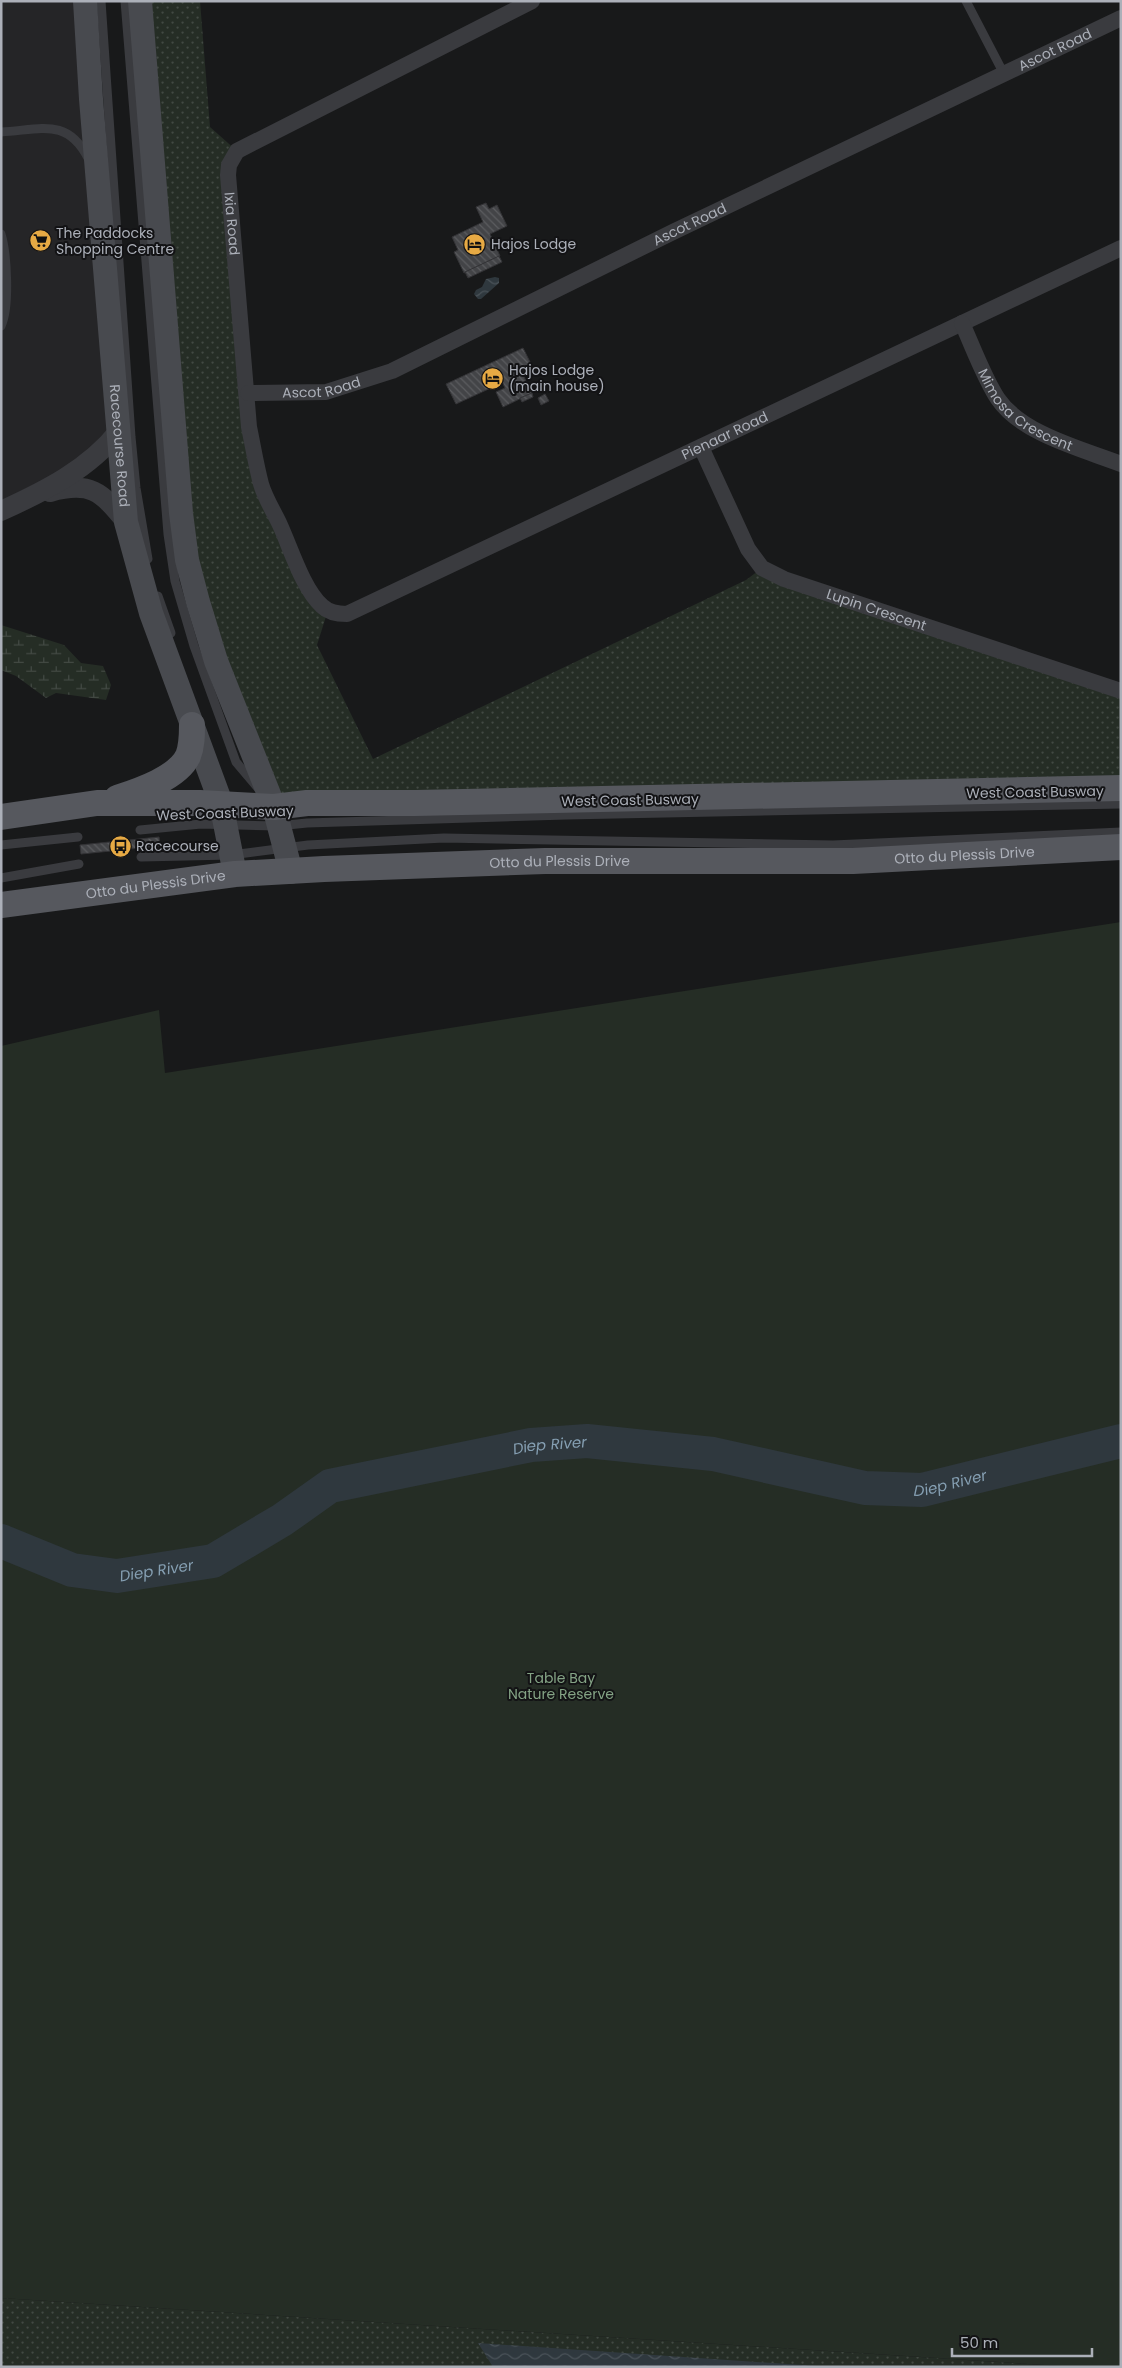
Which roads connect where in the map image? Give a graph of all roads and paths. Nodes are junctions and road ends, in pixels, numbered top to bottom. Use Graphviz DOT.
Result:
graph roads {
  1 [pos="84,1"];
  2 [pos="101,1"];
  3 [pos="125,1"];
  4 [pos="140,1"];
  5 [pos="532,1"];
  6 [pos="966,1"];
  7 [pos="1121,18"];
  8 [pos="1004,74"];
  9 [pos="1,132"];
  10 [pos="98,176"];
  11 [pos="1,234"];
  12 [pos="1121,248"];
  13 [pos="962,323"];
  14 [pos="1,326"];
  15 [pos="248,393"];
  16 [pos="119,431"];
  17 [pos="701,447"];
  18 [pos="1121,464"];
  19 [pos="34,496"];
  20 [pos="1,511"];
  21 [pos="126,522"];
  22 [pos="151,572"];
  23 [pos="156,588"];
  24 [pos="328,610"];
  25 [pos="174,641"];
  26 [pos="1121,691"];
  27 [pos="201,733"];
  28 [pos="1121,788"];
  29 [pos="97,803"];
  30 [pos="1121,804"];
  31 [pos="223,814"];
  32 [pos="1,817"];
  33 [pos="140,830"];
  34 [pos="1121,832"];
  35 [pos="78,837"];
  36 [pos="282,838"];
  37 [pos="1,845"];
  38 [pos="1121,847"];
  39 [pos="141,857"];
  40 [pos="79,864"];
  41 [pos="233,865"];
  42 [pos="1,878"];
  43 [pos="1,905"];
  1 -- 10 [label="main road, Racecourse Road"];
  2 -- 22 [label="lane"];
  3 -- 36 [label="lane"];
  4 -- 36 [label="main road"];
  5 -- 15 [label="street, Ixia Road"];
  6 -- 8 [label="lane"];
  7 -- 8 [label="street, Ascot Road"];
  8 -- 15 [label="street, Ascot Road"];
  9 -- 10 [label="lane"];
  10 -- 16 [label="main road, Racecourse Road"];
  11 -- 14 [label="lane"];
  12 -- 13 [label="street, Pienaar Road"];
  13 -- 17 [label="street, Pienaar Road"];
  13 -- 18 [label="street, Mimosa Crescent"];
  15 -- 24 [label="street, Ixia Road"];
  16 -- 19 [label="street"];
  16 -- 21 [label="main road, Racecourse Road"];
  17 -- 24 [label="street, Pienaar Road"];
  17 -- 26 [label="street, Lupin Crescent"];
  19 -- 20 [label="street"];
  19 -- 21 [label="street"];
  21 -- 27 [label="main road, Racecourse Road"];
  23 -- 25 [label="lane"];
  27 -- 29 [label="main road"];
  27 -- 31 [label="main road, Racecourse Road"];
  28 -- 36 [label="main road, Otto du Plessis Drive"];
  29 -- 31 [label="main road, Otto du Plessis Drive"];
  29 -- 32 [label="main road, Otto du Plessis Drive"];
  30 -- 36 [label="lane, West Coast Busway"];
  31 -- 33 [label="lane, West Coast Busway"];
  31 -- 36 [label="main road, Otto du Plessis Drive"];
  31 -- 41 [label="main road, Racecourse Road"];
  34 -- 36 [label="lane"];
  35 -- 37 [label="lane"];
  36 -- 38 [label="main road, Otto du Plessis Drive"];
  36 -- 41 [label="main road, Otto du Plessis Drive"];
  39 -- 41 [label="lane"];
  40 -- 42 [label="lane"];
  41 -- 43 [label="main road, Otto du Plessis Drive"];
}
